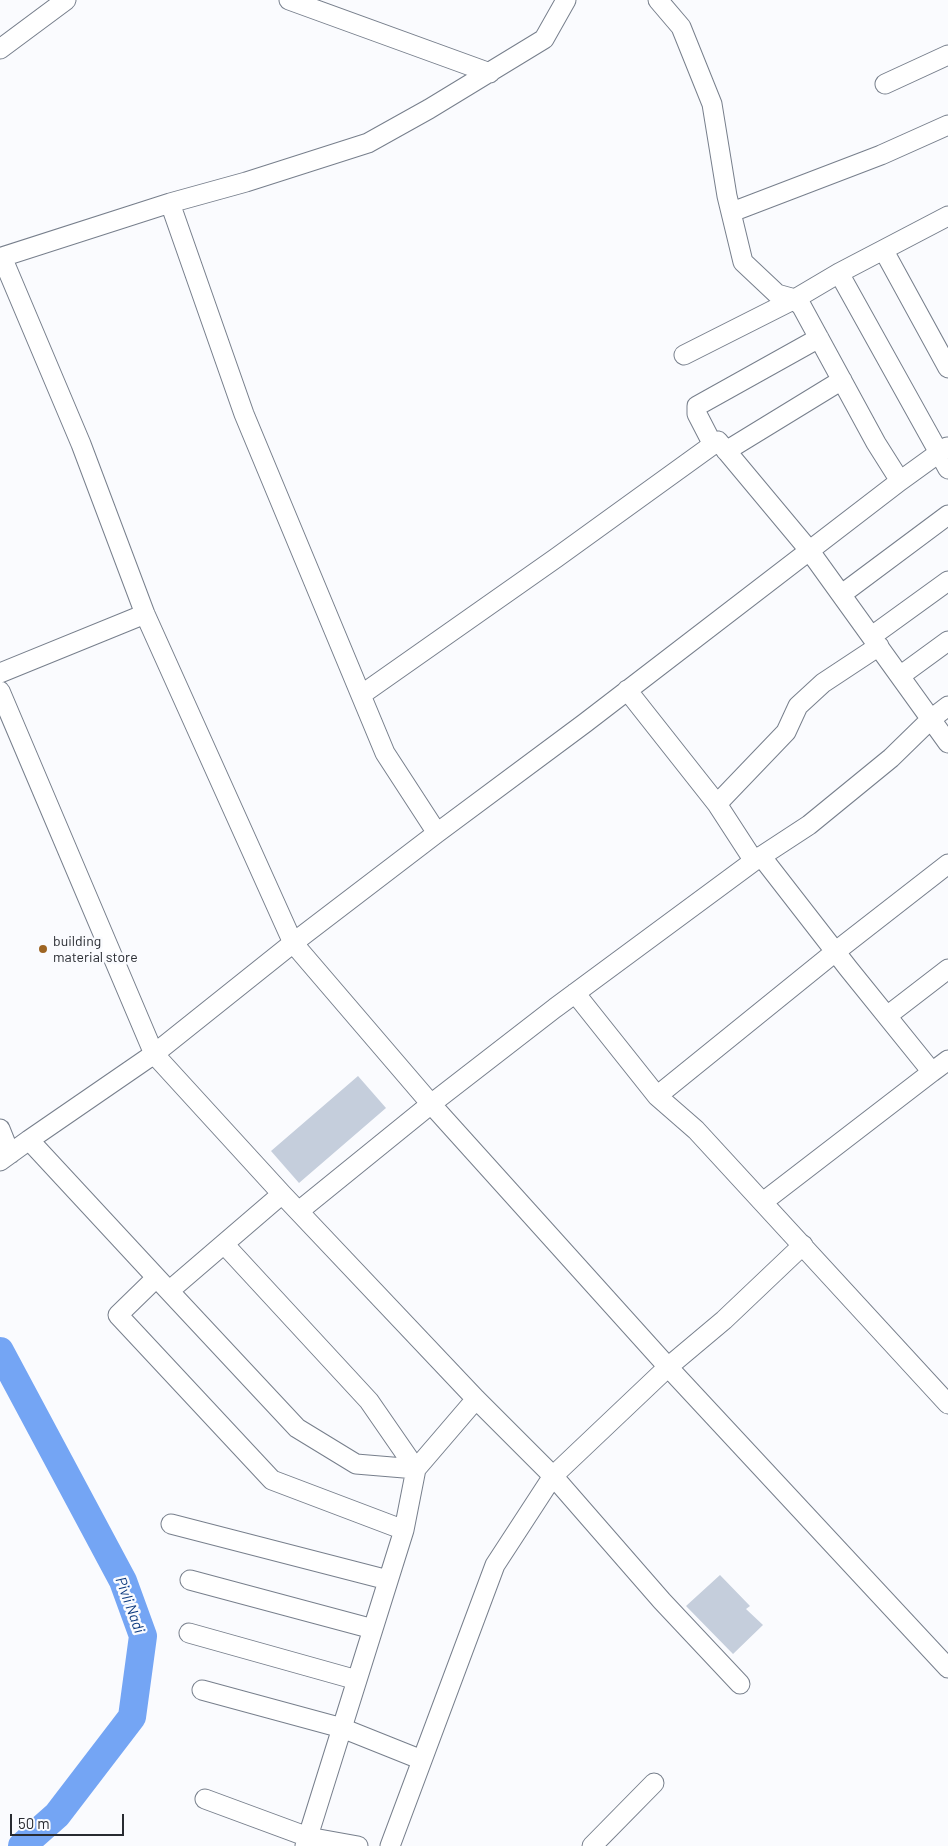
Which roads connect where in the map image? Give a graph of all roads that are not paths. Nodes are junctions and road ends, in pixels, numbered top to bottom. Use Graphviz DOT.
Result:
graph roads {
  1 [pos="66,0"];
  2 [pos="289,0"];
  3 [pos="566,0"];
  4 [pos="658,0"];
  5 [pos="0,49"];
  6 [pos="948,55"];
  7 [pos="490,73"];
  8 [pos="886,84"];
  9 [pos="948,125"];
  10 [pos="170,203"];
  11 [pos="732,212"];
  12 [pos="948,216"];
  13 [pos="884,251"];
  14 [pos="1,257"];
  15 [pos="839,273"];
  16 [pos="795,299"];
  17 [pos="819,338"];
  18 [pos="684,355"];
  19 [pos="948,368"];
  20 [pos="842,380"];
  21 [pos="720,448"];
  22 [pos="943,450"];
  23 [pos="948,469"];
  24 [pos="900,481"];
  25 [pos="948,516"];
  26 [pos="809,550"];
  27 [pos="948,581"];
  28 [pos="842,594"];
  29 [pos="145,614"];
  30 [pos="876,641"];
  31 [pos="948,641"];
  32 [pos="0,673"];
  33 [pos="900,676"];
  34 [pos="628,690"];
  35 [pos="0,691"];
  36 [pos="361,695"];
  37 [pos="948,706"];
  38 [pos="931,719"];
  39 [pos="948,743"];
  40 [pos="717,804"];
  41 [pos="437,833"];
  42 [pos="758,858"];
  43 [pos="948,864"];
  44 [pos="293,943"];
  45 [pos="835,952"];
  46 [pos="948,969"];
  47 [pos="576,993"];
  48 [pos="887,1016"];
  49 [pos="154,1054"];
  50 [pos="948,1060"];
  51 [pos="932,1072"];
  52 [pos="658,1096"];
  53 [pos="431,1104"];
  54 [pos="0,1129"];
  55 [pos="29,1140"];
  56 [pos="5,1157"];
  57 [pos="282,1194"];
  58 [pos="764,1202"];
  59 [pos="299,1211"];
  60 [pos="224,1244"];
  61 [pos="803,1245"];
  62 [pos="162,1284"];
  63 [pos="668,1367"];
  64 [pos="476,1399"];
  65 [pos="948,1404"];
  66 [pos="416,1469"];
  67 [pos="553,1476"];
  68 [pos="171,1524"];
  69 [pos="404,1530"];
  70 [pos="190,1580"];
  71 [pos="388,1580"];
  72 [pos="373,1628"];
  73 [pos="189,1633"];
  74 [pos="948,1668"];
  75 [pos="357,1680"];
  76 [pos="740,1684"];
  77 [pos="202,1690"];
  78 [pos="342,1728"];
  79 [pos="422,1760"];
  80 [pos="654,1783"];
  81 [pos="205,1799"];
  82 [pos="307,1841"];
  83 [pos="358,1846"];
  84 [pos="390,1846"];
  85 [pos="592,1846"];
  1 -- 5 [label="street"];
  2 -- 7 [label="street"];
  3 -- 7 [label="street"];
  4 -- 11 [label="street"];
  6 -- 8 [label="street"];
  7 -- 10 [label="street"];
  9 -- 11 [label="street"];
  10 -- 14 [label="street"];
  10 -- 36 [label="street"];
  11 -- 16 [label="street"];
  12 -- 13 [label="street"];
  13 -- 15 [label="street"];
  13 -- 19 [label="street"];
  14 -- 29 [label="street"];
  15 -- 16 [label="street"];
  15 -- 22 [label="street"];
  16 -- 17 [label="street"];
  16 -- 18 [label="street"];
  17 -- 20 [label="street"];
  17 -- 21 [label="street"];
  20 -- 21 [label="street"];
  20 -- 24 [label="street"];
  21 -- 26 [label="street"];
  21 -- 36 [label="street"];
  22 -- 23 [label="street"];
  22 -- 24 [label="street"];
  24 -- 26 [label="street"];
  25 -- 28 [label="street"];
  26 -- 28 [label="street"];
  26 -- 34 [label="street"];
  27 -- 30 [label="street"];
  28 -- 30 [label="street"];
  29 -- 32 [label="street"];
  29 -- 44 [label="street"];
  30 -- 33 [label="street"];
  30 -- 40 [label="street"];
  31 -- 33 [label="street"];
  33 -- 38 [label="street"];
  34 -- 40 [label="street"];
  34 -- 41 [label="street"];
  35 -- 49 [label="street"];
  36 -- 41 [label="street"];
  37 -- 38 [label="street"];
  38 -- 39 [label="street"];
  38 -- 42 [label="street"];
  40 -- 42 [label="street"];
  41 -- 44 [label="street"];
  42 -- 45 [label="street"];
  42 -- 47 [label="street"];
  43 -- 45 [label="street"];
  44 -- 49 [label="street"];
  44 -- 53 [label="street"];
  45 -- 48 [label="street"];
  45 -- 52 [label="street"];
  46 -- 48 [label="street"];
  47 -- 52 [label="street"];
  47 -- 53 [label="street"];
  48 -- 51 [label="street"];
  49 -- 55 [label="street"];
  49 -- 57 [label="street"];
  50 -- 51 [label="street"];
  51 -- 58 [label="street"];
  52 -- 58 [label="street"];
  53 -- 59 [label="street"];
  53 -- 63 [label="street"];
  54 -- 56 [label="street"];
  55 -- 56 [label="street"];
  55 -- 62 [label="street"];
  57 -- 59 [label="street"];
  57 -- 60 [label="street"];
  58 -- 61 [label="street"];
  59 -- 64 [label="street"];
  60 -- 62 [label="street"];
  60 -- 66 [label="street"];
  61 -- 63 [label="street"];
  61 -- 65 [label="street"];
  62 -- 66 [label="street"];
  62 -- 69 [label="street"];
  63 -- 67 [label="street"];
  63 -- 74 [label="street"];
  64 -- 66 [label="street"];
  64 -- 67 [label="street"];
  66 -- 69 [label="street"];
  67 -- 76 [label="street"];
  67 -- 79 [label="street"];
  68 -- 71 [label="street"];
  69 -- 71 [label="street"];
  70 -- 72 [label="street"];
  71 -- 72 [label="street"];
  72 -- 75 [label="street"];
  73 -- 75 [label="street"];
  75 -- 78 [label="street"];
  77 -- 78 [label="street"];
  78 -- 79 [label="street"];
  78 -- 82 [label="street"];
  79 -- 84 [label="street"];
  80 -- 85 [label="street"];
  81 -- 82 [label="street"];
  82 -- 83 [label="street"];
}
